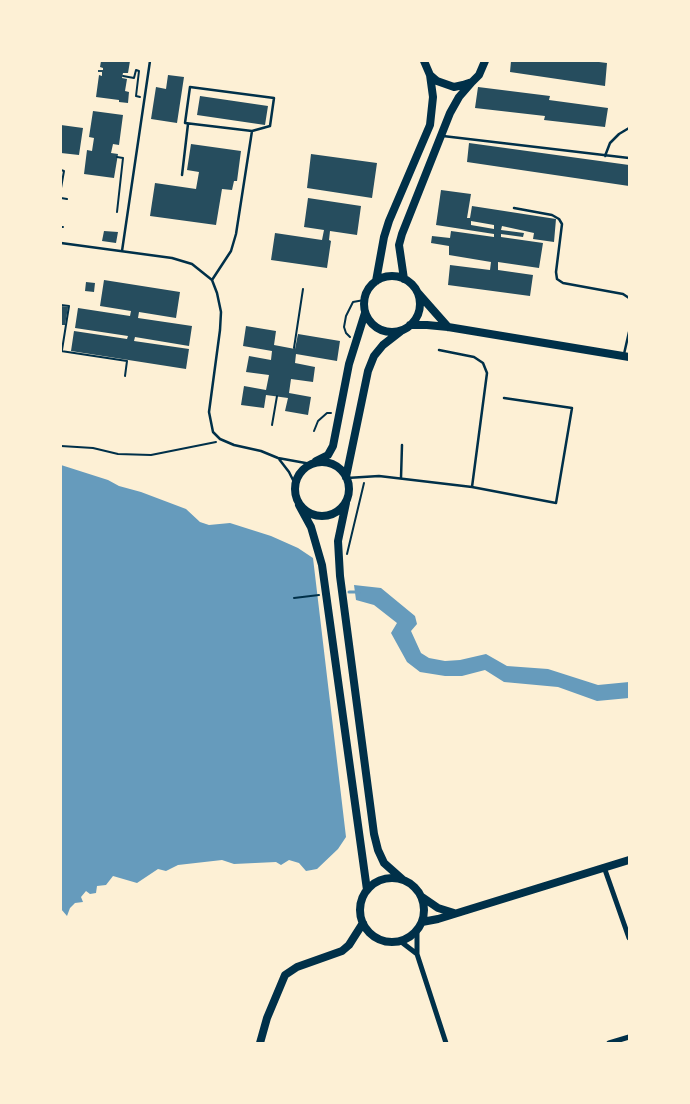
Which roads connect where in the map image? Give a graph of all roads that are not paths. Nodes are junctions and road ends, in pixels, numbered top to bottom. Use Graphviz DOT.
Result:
graph roads {
  1 [pos="150,61"];
  2 [pos="424,61"];
  3 [pos="485,61"];
  4 [pos="430,75"];
  5 [pos="472,82"];
  6 [pos="188,124"];
  7 [pos="629,128"];
  8 [pos="252,131"];
  9 [pos="442,136"];
  10 [pos="605,156"];
  11 [pos="629,158"];
  12 [pos="182,175"];
  13 [pos="514,208"];
  14 [pos="61,243"];
  15 [pos="122,251"];
  16 [pos="404,279"];
  17 [pos="212,280"];
  18 [pos="376,281"];
  19 [pos="417,292"];
  20 [pos="629,298"];
  21 [pos="365,313"];
  22 [pos="410,325"];
  23 [pos="448,327"];
  24 [pos="402,330"];
  25 [pos="629,332"];
  26 [pos="439,350"];
  27 [pos="626,356"];
  28 [pos="504,398"];
  29 [pos="402,445"];
  30 [pos="278,458"];
  31 [pos="311,464"];
  32 [pos="346,477"];
  33 [pos="401,478"];
  34 [pos="295,484"];
  35 [pos="472,487"];
  36 [pos="346,503"];
  37 [pos="299,505"];
  38 [pos="629,860"];
  39 [pos="604,867"];
  40 [pos="402,879"];
  41 [pos="367,890"];
  42 [pos="422,896"];
  43 [pos="454,914"];
  44 [pos="422,922"];
  45 [pos="363,923"];
  46 [pos="417,930"];
  47 [pos="629,938"];
  48 [pos="400,941"];
  49 [pos="417,954"];
  50 [pos="629,1037"];
  51 [pos="260,1043"];
  52 [pos="446,1043"];
  53 [pos="610,1043"];
  1 -- 15 [label="lane"];
  2 -- 4 [label="main road"];
  3 -- 5 [label="main road"];
  4 -- 5 [label="main road"];
  4 -- 18 [label="main road"];
  5 -- 9 [label="main road"];
  6 -- 8 [label="lane"];
  6 -- 8 [label="lane"];
  6 -- 12 [label="lane"];
  7 -- 10 [label="lane"];
  8 -- 17 [label="lane"];
  9 -- 10 [label="lane"];
  9 -- 16 [label="main road"];
  10 -- 11 [label="lane"];
  13 -- 20 [label="lane"];
  14 -- 15 [label="lane"];
  15 -- 17 [label="lane"];
  16 -- 18 [label="main road"];
  16 -- 19 [label="main road"];
  17 -- 30 [label="lane"];
  18 -- 21 [label="main road"];
  19 -- 22 [label="main road"];
  19 -- 23 [label="main road"];
  21 -- 24 [label="main road"];
  21 -- 31 [label="main road"];
  22 -- 23 [label="main road"];
  22 -- 24 [label="main road"];
  23 -- 27 [label="main road"];
  24 -- 32 [label="main road"];
  25 -- 27 [label="lane"];
  26 -- 35 [label="lane"];
  28 -- 35 [label="lane"];
  29 -- 33 [label="lane"];
  30 -- 31 [label="lane"];
  30 -- 34 [label="lane"];
  31 -- 32 [label="main road"];
  31 -- 34 [label="main road"];
  32 -- 33 [label="lane"];
  32 -- 36 [label="main road"];
  33 -- 35 [label="lane"];
  34 -- 37 [label="main road"];
  36 -- 37 [label="main road"];
  36 -- 40 [label="main road"];
  37 -- 41 [label="main road"];
  38 -- 39 [label="main road"];
  39 -- 43 [label="main road"];
  39 -- 47 [label="street"];
  40 -- 41 [label="main road"];
  40 -- 42 [label="main road"];
  41 -- 45 [label="main road"];
  42 -- 43 [label="main road"];
  42 -- 44 [label="main road"];
  43 -- 44 [label="main road"];
  44 -- 46 [label="main road"];
  45 -- 48 [label="main road"];
  45 -- 51 [label="main road"];
  46 -- 48 [label="main road"];
  46 -- 49 [label="street"];
  48 -- 49 [label="street"];
  49 -- 52 [label="street"];
  50 -- 53 [label="street"];
}
